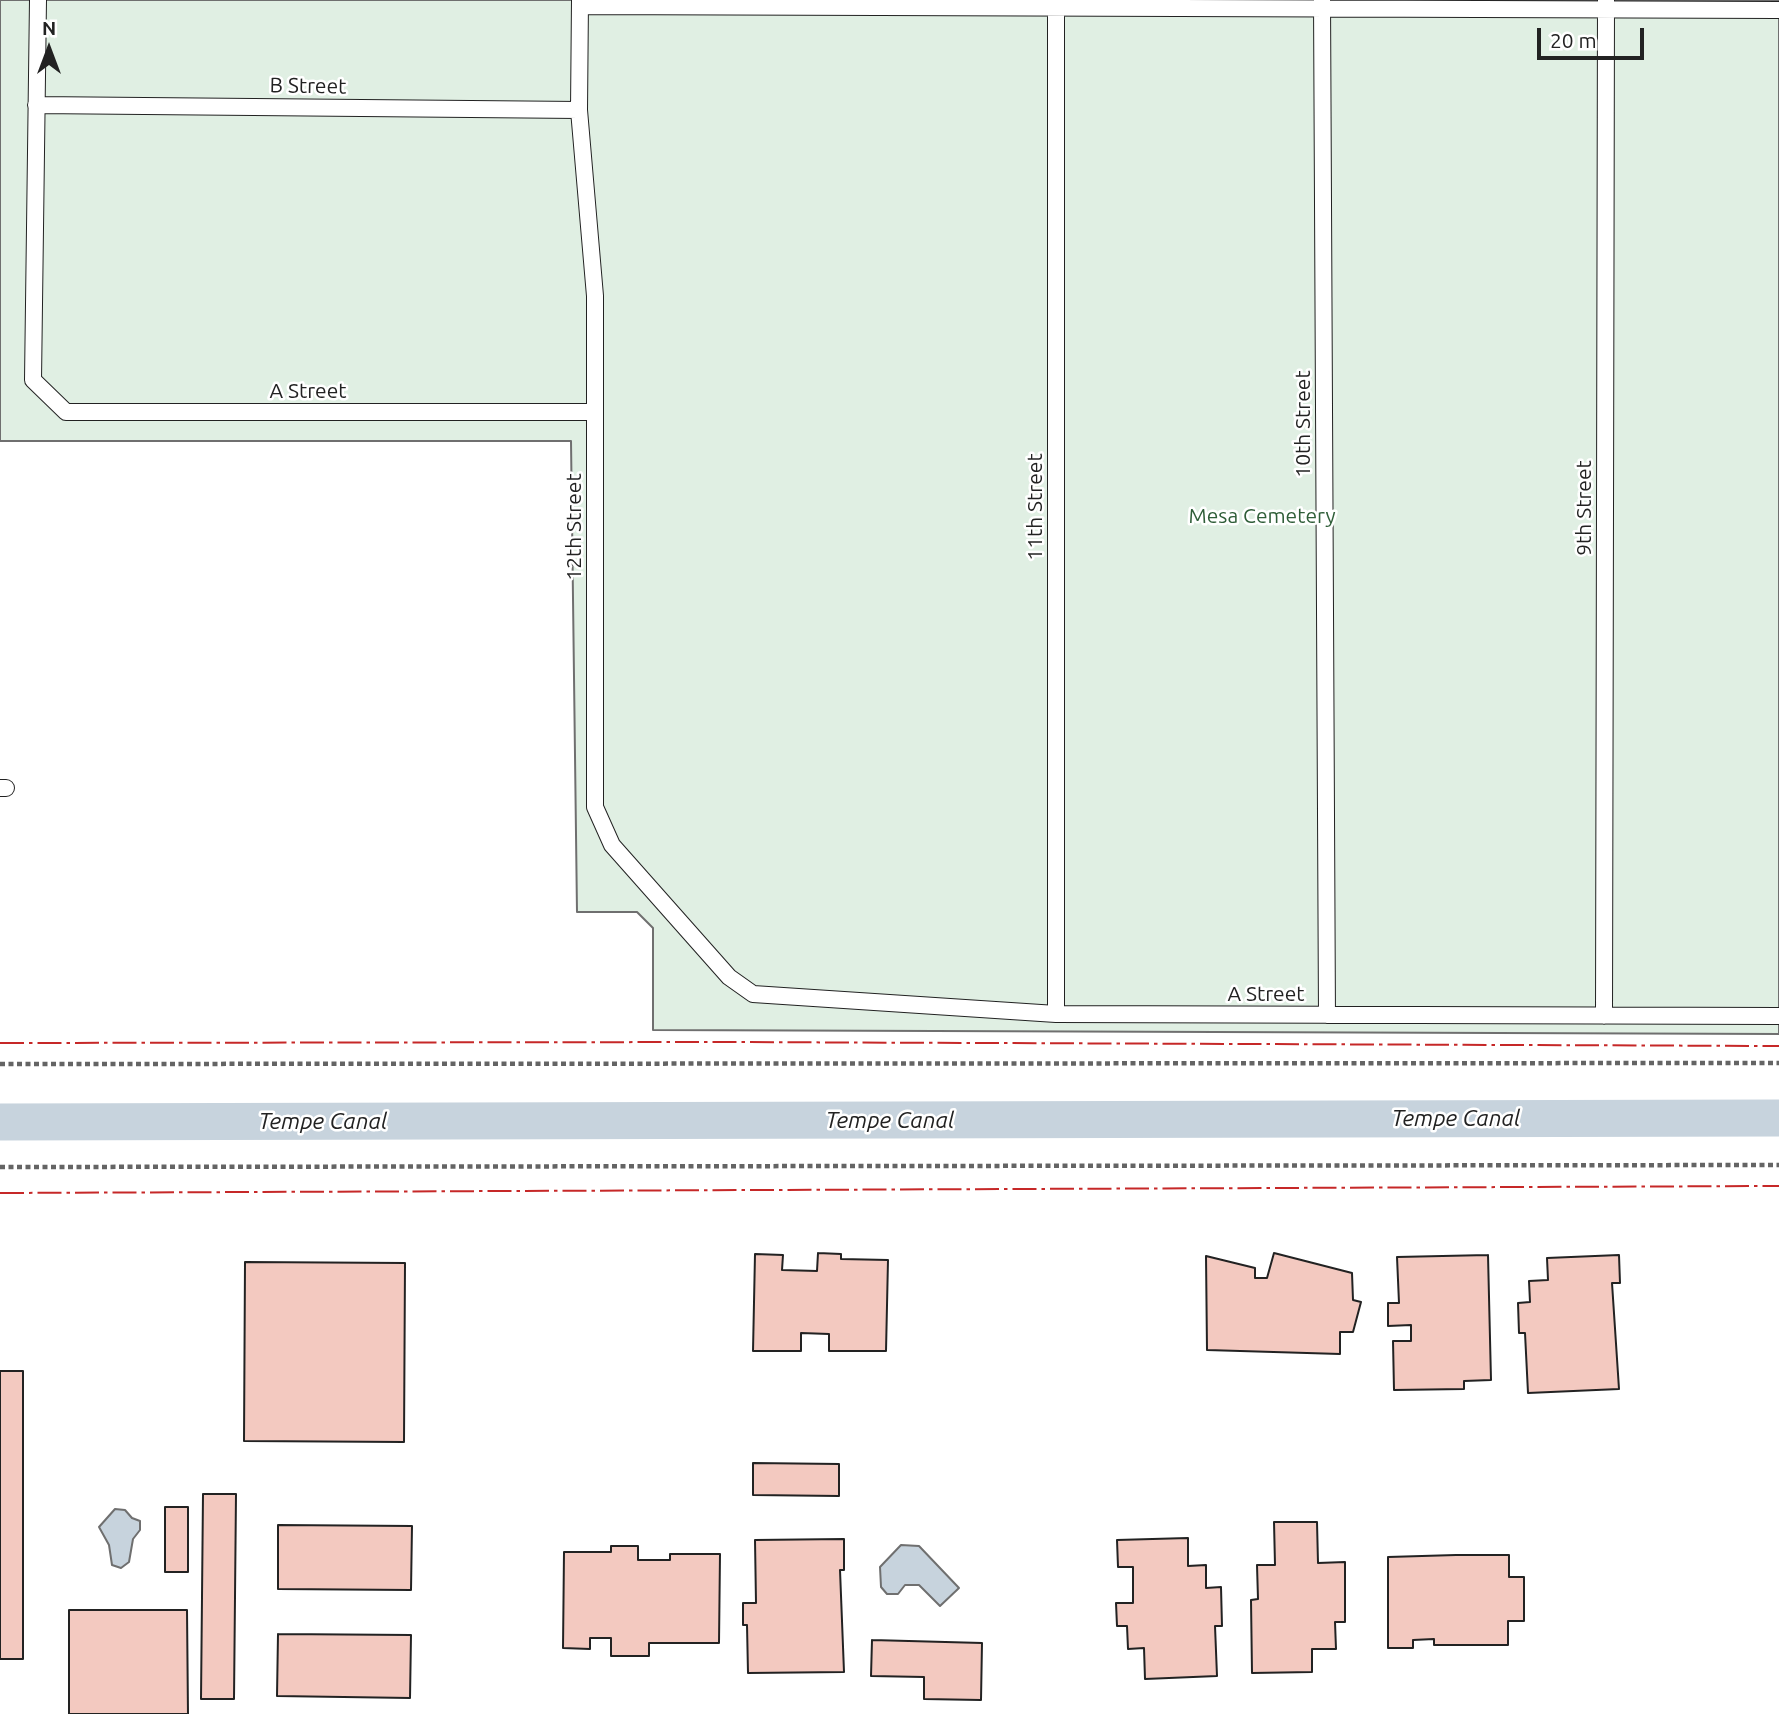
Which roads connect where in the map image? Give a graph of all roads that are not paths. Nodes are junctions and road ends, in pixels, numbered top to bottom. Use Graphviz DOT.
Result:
graph roads {
  1 [pos="38,0"];
  2 [pos="580,3"];
  3 [pos="1056,4"];
  4 [pos="1322,4"];
  5 [pos="1606,5"];
  6 [pos="1779,10"];
  7 [pos="36,105"];
  8 [pos="579,110"];
  9 [pos="595,412"];
  10 [pos="753,994"];
  11 [pos="1056,1014"];
  12 [pos="1327,1015"];
  13 [pos="1604,1016"];
  14 [pos="1779,1016"];
  1 -- 7 [label="lane"];
  2 -- 3 [label="lane"];
  2 -- 8 [label="lane, 12th Street"];
  3 -- 4 [label="lane"];
  3 -- 11 [label="lane, 11th Street"];
  4 -- 5 [label="lane"];
  4 -- 12 [label="lane, 10th Street"];
  5 -- 6 [label="lane"];
  5 -- 13 [label="lane, 9th Street"];
  7 -- 8 [label="lane, B Street"];
  7 -- 9 [label="lane, A Street"];
  8 -- 9 [label="lane, 12th Street"];
  9 -- 10 [label="lane, 12th Street"];
  10 -- 11 [label="lane, A Street"];
  11 -- 12 [label="lane, A Street"];
  12 -- 13 [label="lane, A Street"];
  13 -- 14 [label="lane, A Street"];
}
